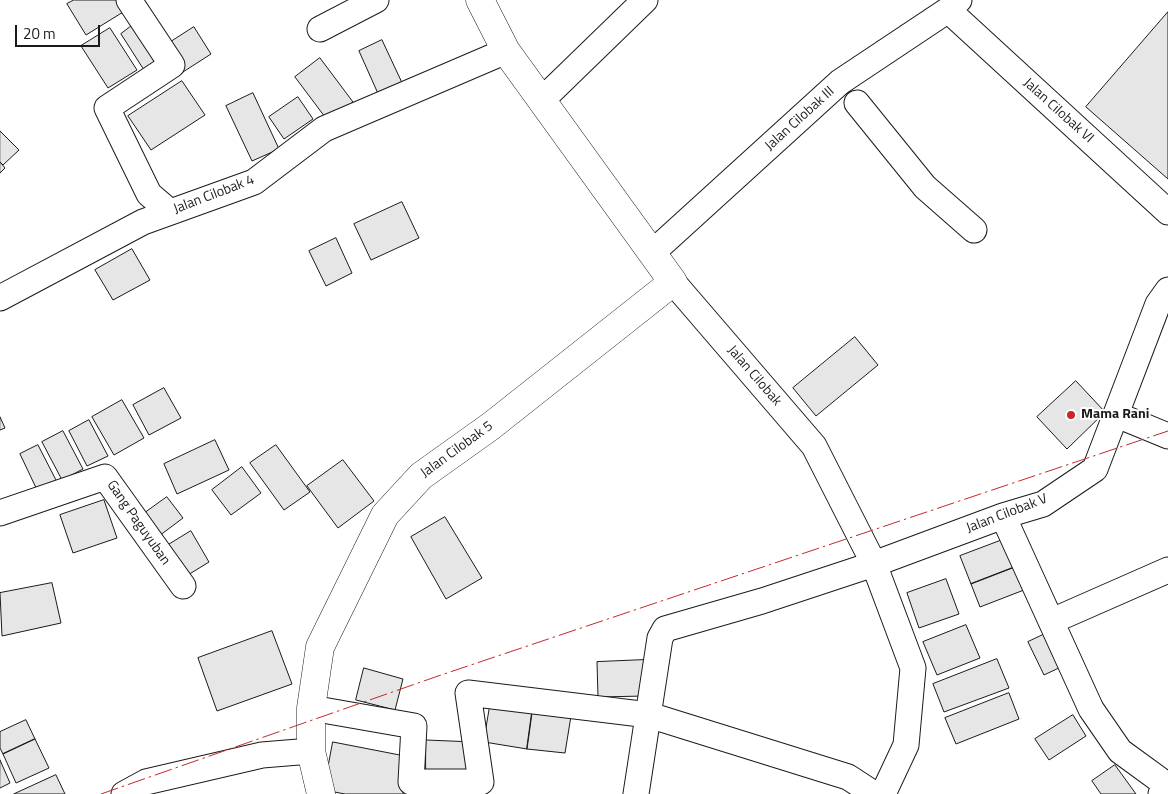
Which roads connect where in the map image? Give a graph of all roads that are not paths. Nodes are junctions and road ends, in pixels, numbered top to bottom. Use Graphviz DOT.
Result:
graph roads {
  1 [pos="129,0"];
  2 [pos="376,0"];
  3 [pos="480,0"];
  4 [pos="645,0"];
  5 [pos="953,5"];
  6 [pos="320,29"];
  7 [pos="506,51"];
  8 [pos="847,91"];
  9 [pos="542,100"];
  10 [pos="170,212"];
  11 [pos="1168,212"];
  12 [pos="974,230"];
  13 [pos="652,253"];
  14 [pos="673,282"];
  15 [pos="1168,290"];
  16 [pos="0,298"];
  17 [pos="1117,414"];
  18 [pos="1168,436"];
  19 [pos="0,513"];
  20 [pos="1003,516"];
  21 [pos="874,564"];
  22 [pos="1168,570"];
  23 [pos="183,586"];
  24 [pos="1052,621"];
  25 [pos="311,708"];
  26 [pos="649,716"];
  27 [pos="310,751"];
  28 [pos="124,794"];
  29 [pos="321,794"];
  30 [pos="636,794"];
  31 [pos="874,794"];
  32 [pos="883,794"];
  33 [pos="1162,794"];
  1 -- 10 [label="street"];
  2 -- 6 [label="street"];
  3 -- 7 [label="street, Jalan Cilobak"];
  4 -- 9 [label="street"];
  5 -- 8 [label="street, Jalan Cilobak III"];
  5 -- 11 [label="street, Jalan Cilobak VI"];
  7 -- 9 [label="street, Jalan Cilobak"];
  7 -- 10 [label="street, Jalan Cilobak 4"];
  8 -- 12 [label="street"];
  8 -- 13 [label="street, Jalan Cilobak III"];
  9 -- 13 [label="street, Jalan Cilobak"];
  10 -- 16 [label="street, Jalan Cilobak 4"];
  13 -- 14 [label="street, Jalan Cilobak"];
  14 -- 21 [label="street, Jalan Cilobak"];
  14 -- 25 [label="street, Jalan Cilobak 5"];
  15 -- 17 [label="street, Jalan Cilobak V"];
  17 -- 18 [label="street"];
  17 -- 20 [label="street, Jalan Cilobak V"];
  19 -- 23 [label="street, Gang Paguyuban"];
  20 -- 21 [label="street, Jalan Cilobak V"];
  20 -- 24 [label="street"];
  21 -- 26 [label="street, Jalan Cilobak V"];
  21 -- 32 [label="street, Jalan Cilobak"];
  22 -- 24 [label="street"];
  24 -- 33 [label="street"];
  25 -- 26 [label="street"];
  25 -- 27 [label="street, Jalan Cilobak 5"];
  26 -- 30 [label="street"];
  26 -- 31 [label="street"];
  27 -- 28 [label="street"];
  27 -- 29 [label="street, Jalan Cilobak 5"];
}
